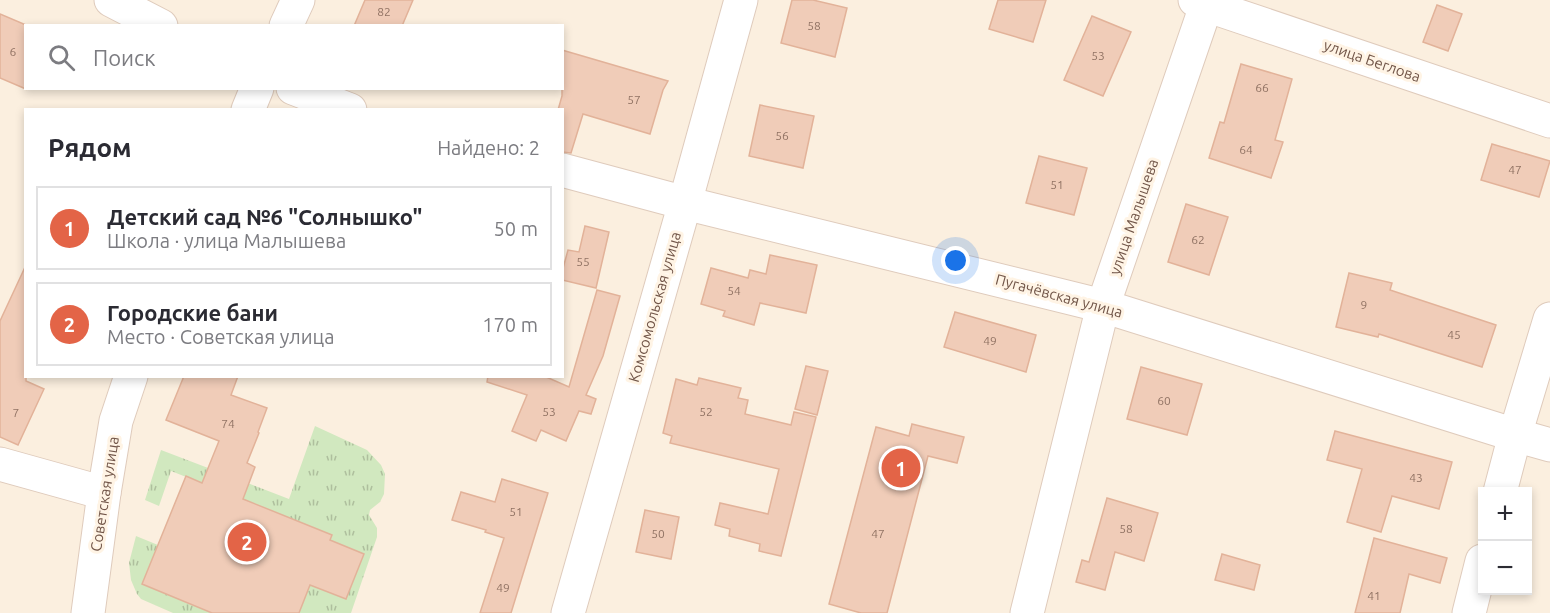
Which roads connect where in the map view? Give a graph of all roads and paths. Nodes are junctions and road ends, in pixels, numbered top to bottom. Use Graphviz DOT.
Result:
graph roads {
  1 [pos="111,0"];
  2 [pos="298,0"];
  3 [pos="741,0"];
  4 [pos="1203,2"];
  5 [pos="157,24"];
  6 [pos="287,24"];
  7 [pos="256,90"];
  8 [pos="298,90"];
  9 [pos="249,108"];
  10 [pos="345,108"];
  11 [pos="1550,121"];
  12 [pos="564,171"];
  13 [pos="685,203"];
  14 [pos="1103,306"];
  15 [pos="1550,319"];
  16 [pos="130,378"];
  17 [pos="1515,435"];
  18 [pos="1550,445"];
  19 [pos="0,464"];
  20 [pos="1501,487"];
  21 [pos="104,493"];
  22 [pos="1478,577"];
  23 [pos="88,613"];
  24 [pos="568,613"];
  25 [pos="1027,613"];
  26 [pos="1469,613"];
  1 -- 5 [label="street"];
  2 -- 6 [label="street"];
  3 -- 13 [label="street, Комсомольская улица"];
  4 -- 11 [label="street, улица Беглова"];
  4 -- 14 [label="street, улица Малышева"];
  7 -- 9 [label="street"];
  8 -- 10 [label="street"];
  12 -- 13 [label="street, Пугачёвская улица"];
  13 -- 14 [label="street, Пугачёвская улица"];
  13 -- 24 [label="street, Комсомольская улица"];
  14 -- 17 [label="street, Пугачёвская улица"];
  14 -- 25 [label="street, улица Малышева"];
  15 -- 17 [label="street"];
  16 -- 21 [label="street, Советская улица"];
  17 -- 18 [label="street, Пугачёвская улица"];
  17 -- 20 [label="street"];
  19 -- 21 [label="street"];
  21 -- 23 [label="street, Советская улица"];
  22 -- 26 [label="street"];
}
